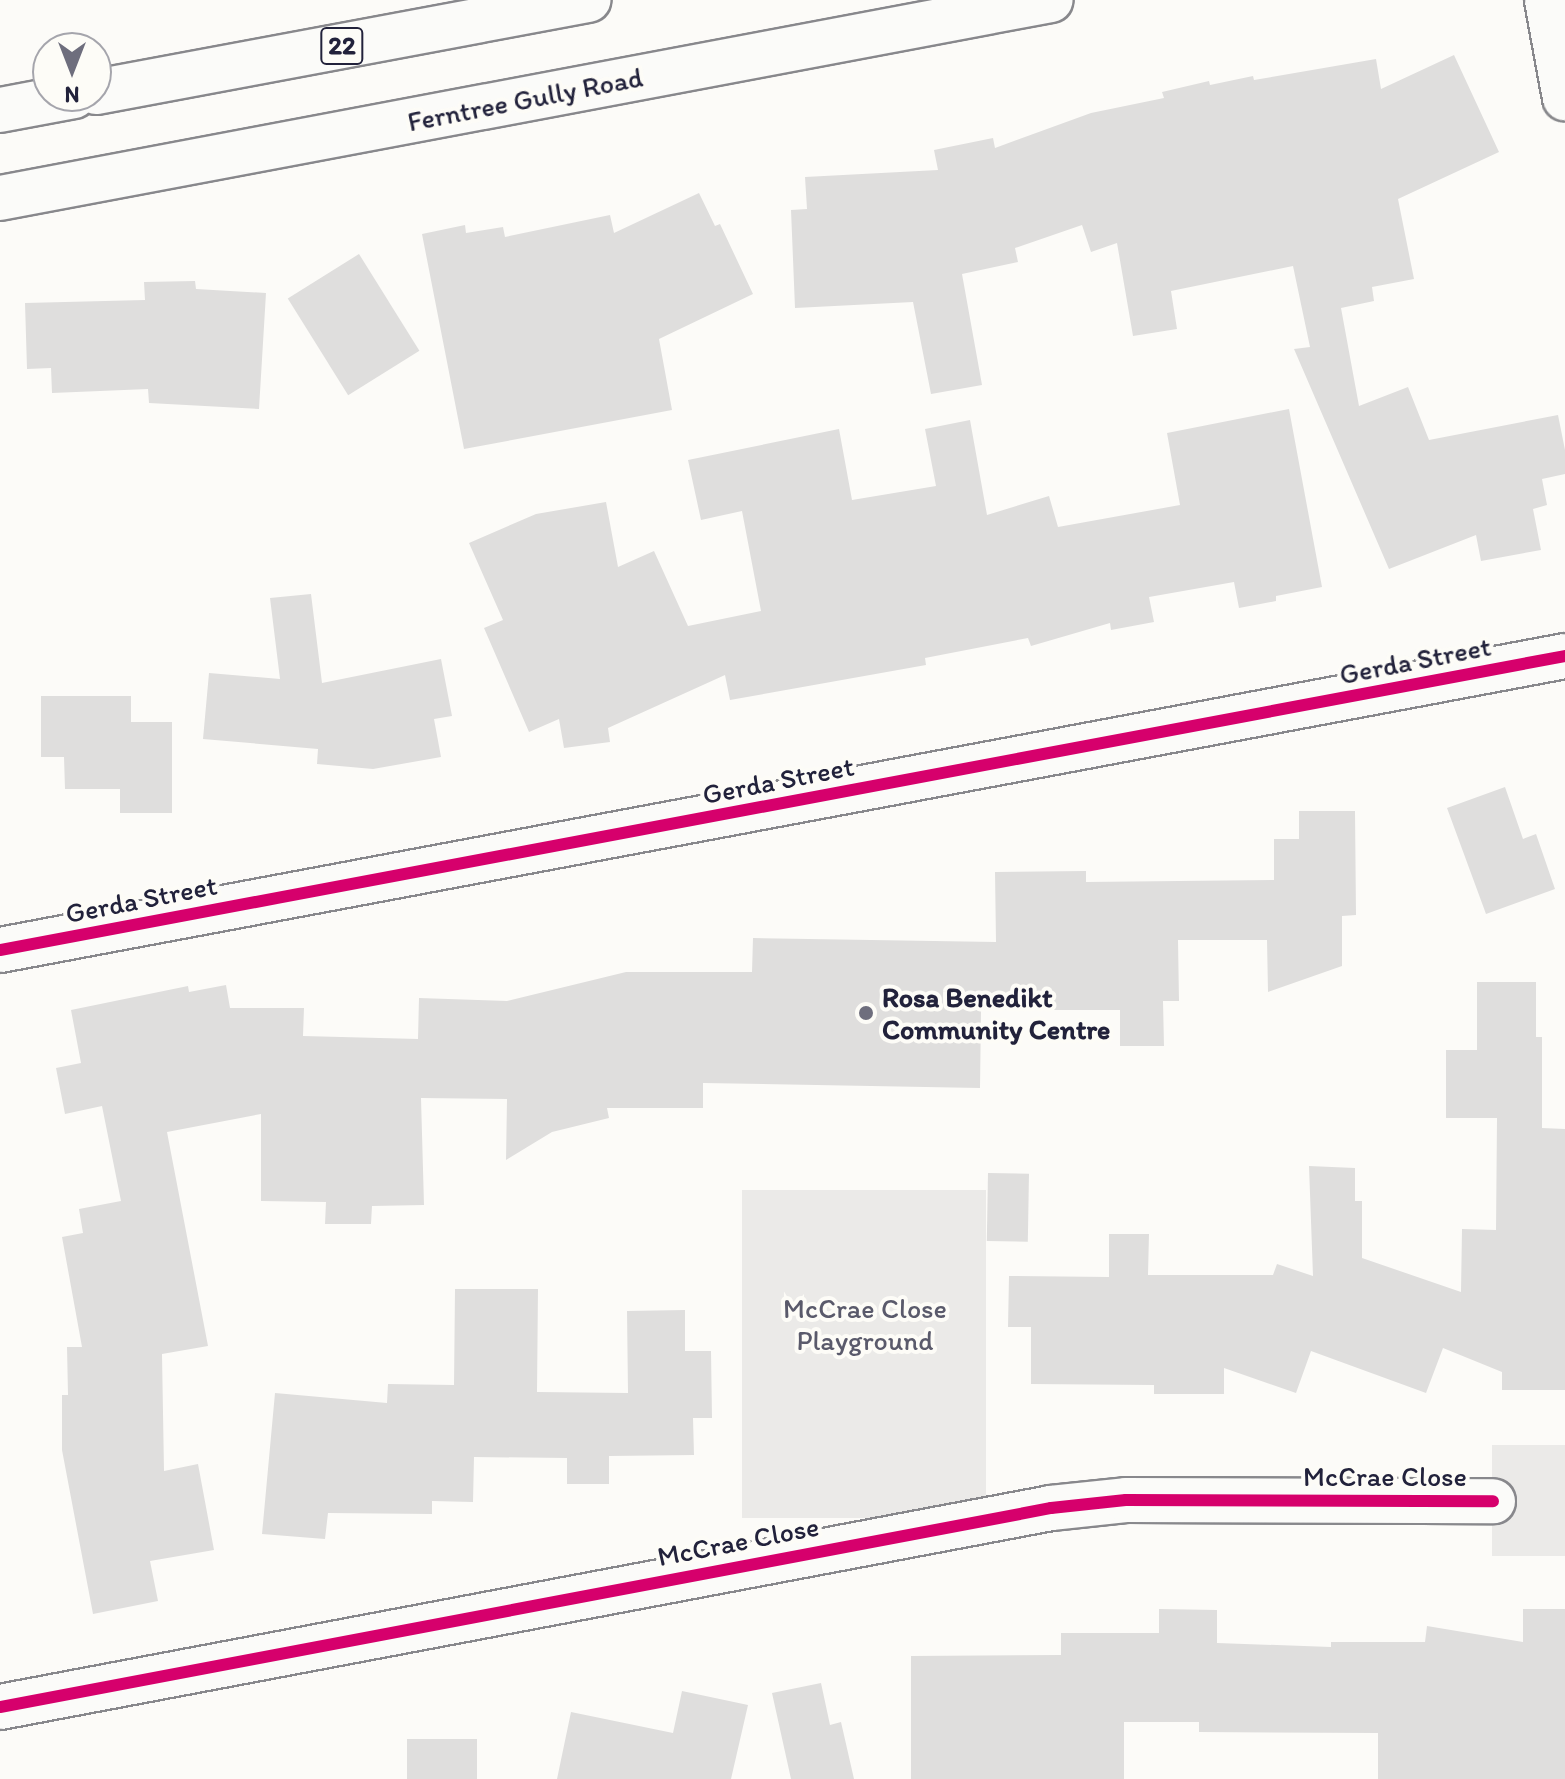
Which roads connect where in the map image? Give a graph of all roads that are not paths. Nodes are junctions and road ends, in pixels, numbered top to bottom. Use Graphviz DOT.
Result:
graph roads {
  1 [pos="588,0"];
  2 [pos="1051,0"];
  3 [pos="1547,0"];
  4 [pos="0,87"];
  5 [pos="112,89"];
  6 [pos="32,90"];
  7 [pos="1565,98"];
  8 [pos="32,104"];
  9 [pos="0,110"];
  10 [pos="0,198"];
  11 [pos="1565,656"];
  12 [pos="0,950"];
  13 [pos="1493,1501"];
  14 [pos="0,1707"];
  1 -- 5 [label="street, 22"];
  2 -- 10 [label="street, Ferntree Gully Road"];
  3 -- 7 [label="street"];
  4 -- 6 [label="street"];
  8 -- 9 [label="street"];
  11 -- 12 [label="street, Gerda Street"];
  13 -- 14 [label="street, McCrae Close"];
}
